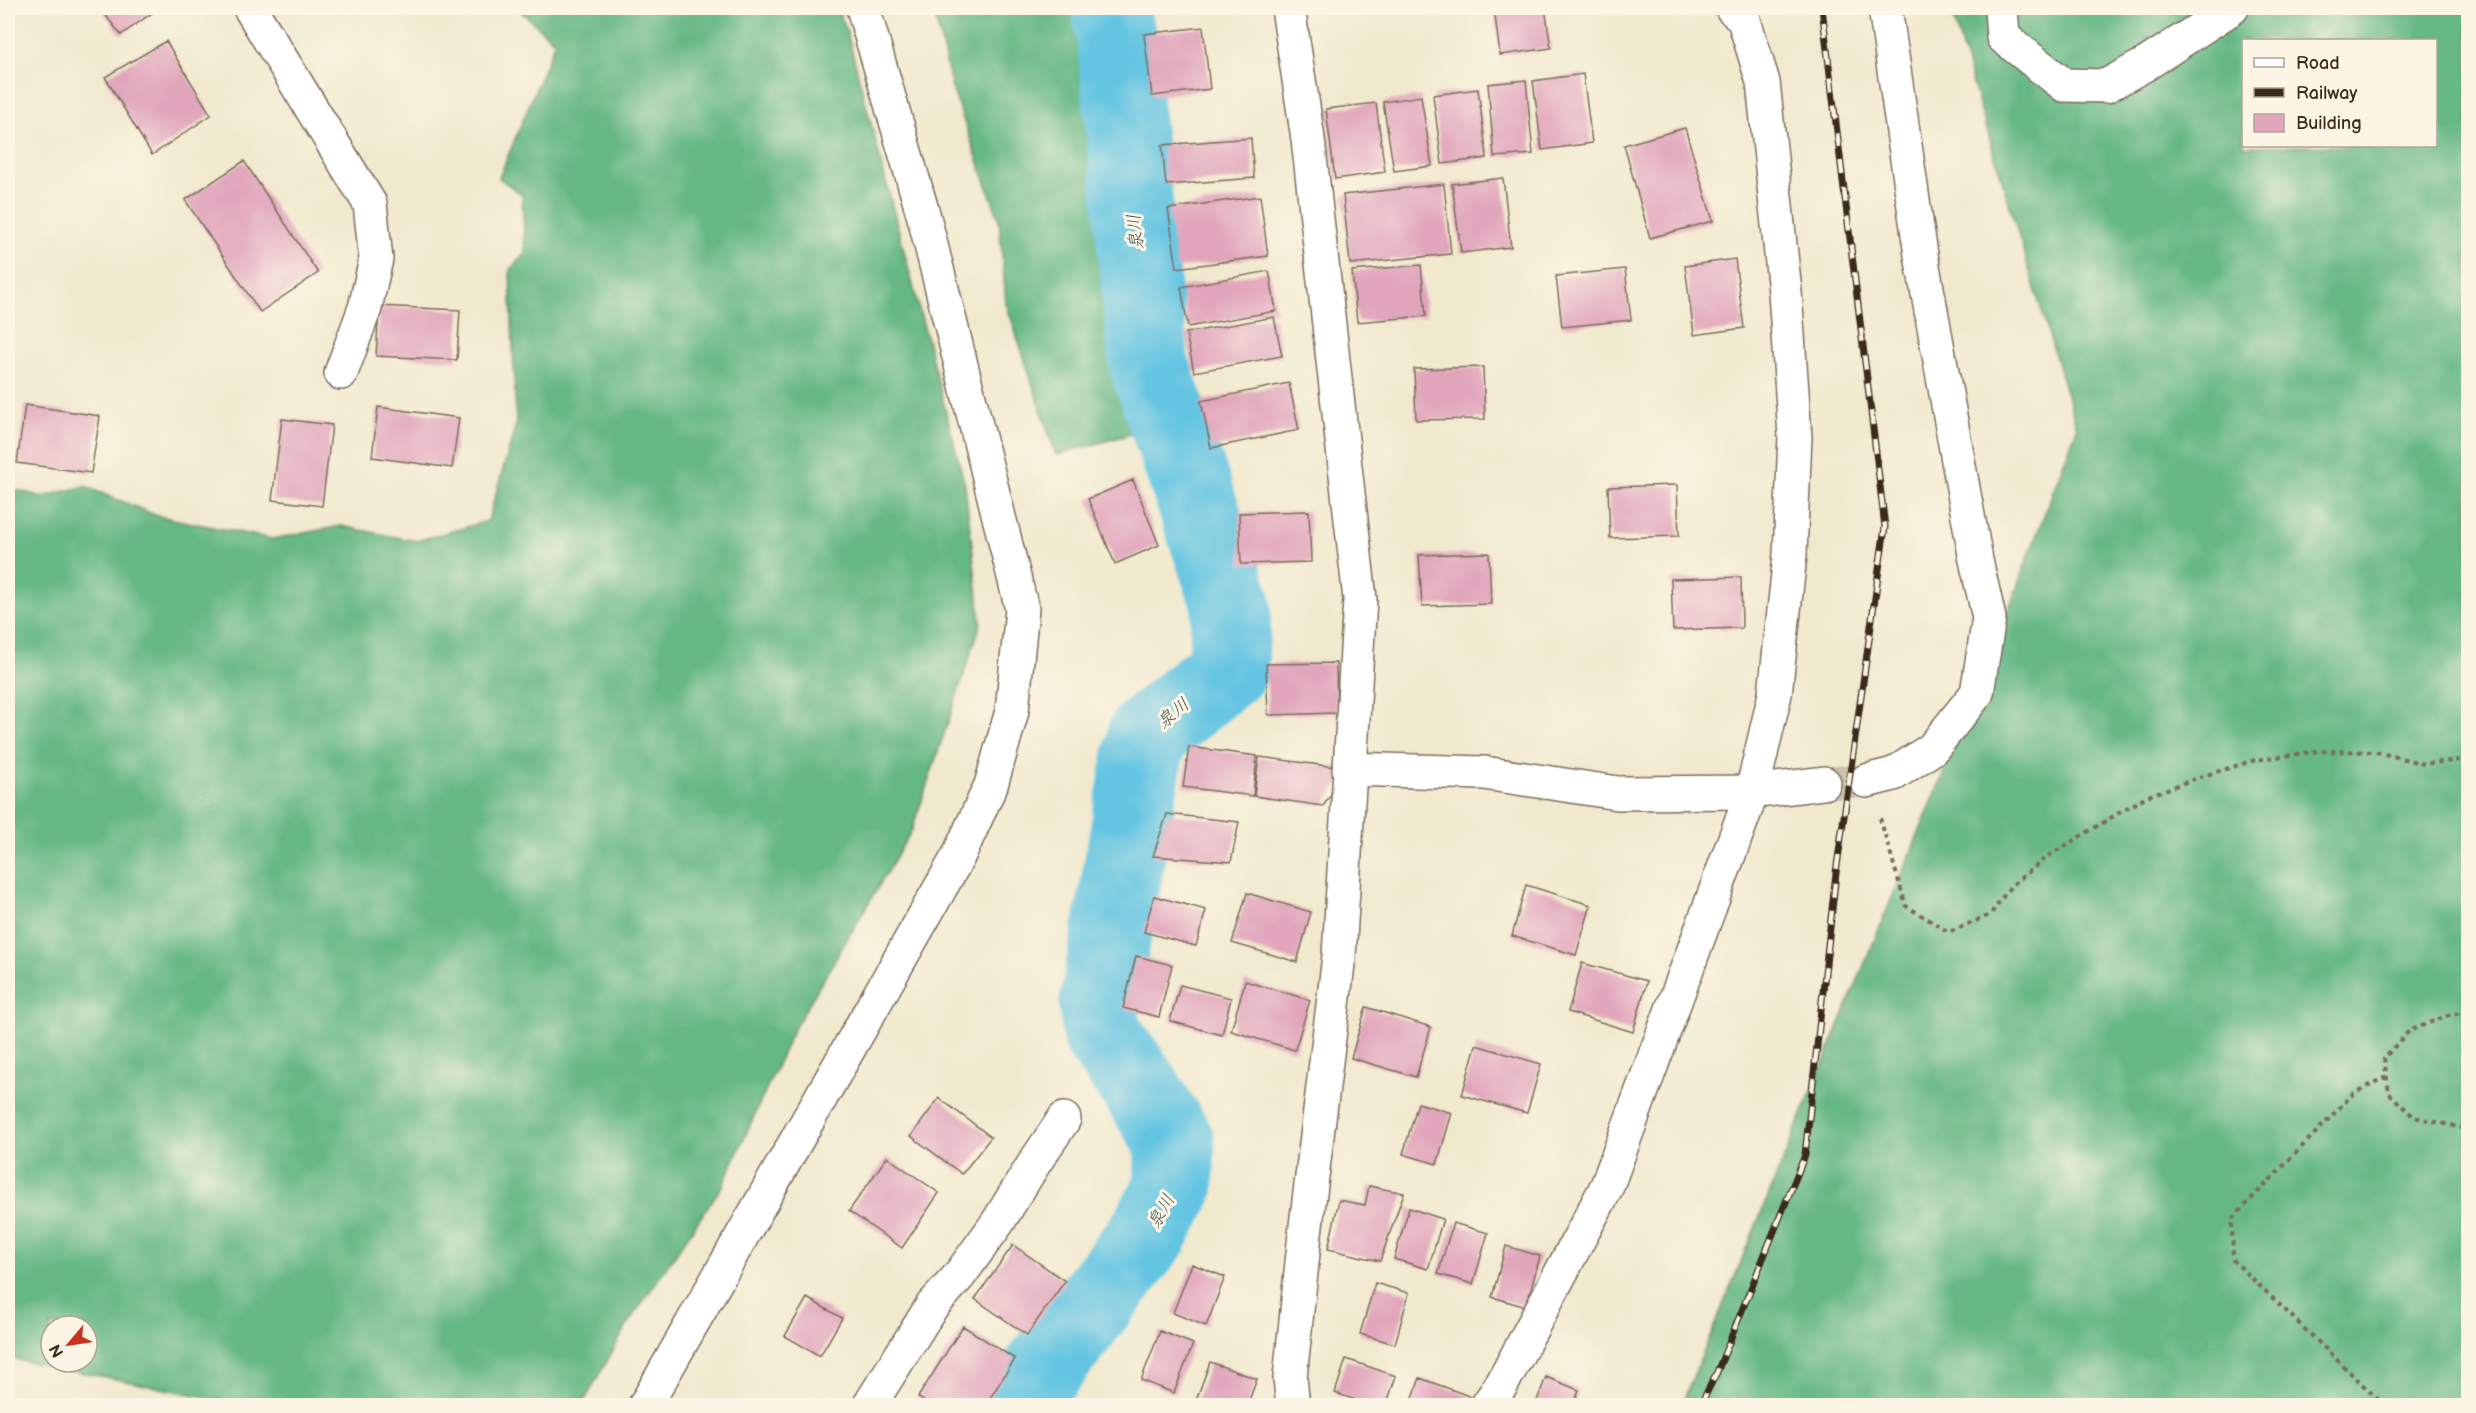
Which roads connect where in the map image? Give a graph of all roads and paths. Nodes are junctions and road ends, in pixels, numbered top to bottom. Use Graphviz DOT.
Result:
graph roads {
  1 [pos="250,8"];
  2 [pos="863,8"];
  3 [pos="1288,8"];
  4 [pos="1732,8"];
  5 [pos="1885,8"];
  6 [pos="2001,8"];
  7 [pos="2232,8"];
  8 [pos="341,373"];
  9 [pos="2469,759"];
  10 [pos="1349,769"];
  11 [pos="1867,780"];
  12 [pos="1824,783"];
  13 [pos="1752,792"];
  14 [pos="2469,1012"];
  15 [pos="2387,1076"];
  16 [pos="1064,1119"];
  17 [pos="2469,1129"];
  18 [pos="645,1406"];
  19 [pos="869,1406"];
  20 [pos="1293,1406"];
  21 [pos="1487,1406"];
  22 [pos="2385,1406"];
  1 -- 8 [label="street"];
  2 -- 18 [label="street"];
  3 -- 10 [label="street"];
  4 -- 13 [label="street"];
  5 -- 11 [label="street"];
  6 -- 7 [label="street"];
  9 -- 11 [label="path"];
  10 -- 13 [label="street"];
  10 -- 20 [label="street"];
  12 -- 13 [label="street"];
  13 -- 21 [label="street"];
  14 -- 15 [label="path"];
  15 -- 17 [label="path"];
  15 -- 22 [label="path"];
  16 -- 19 [label="street"];
}
